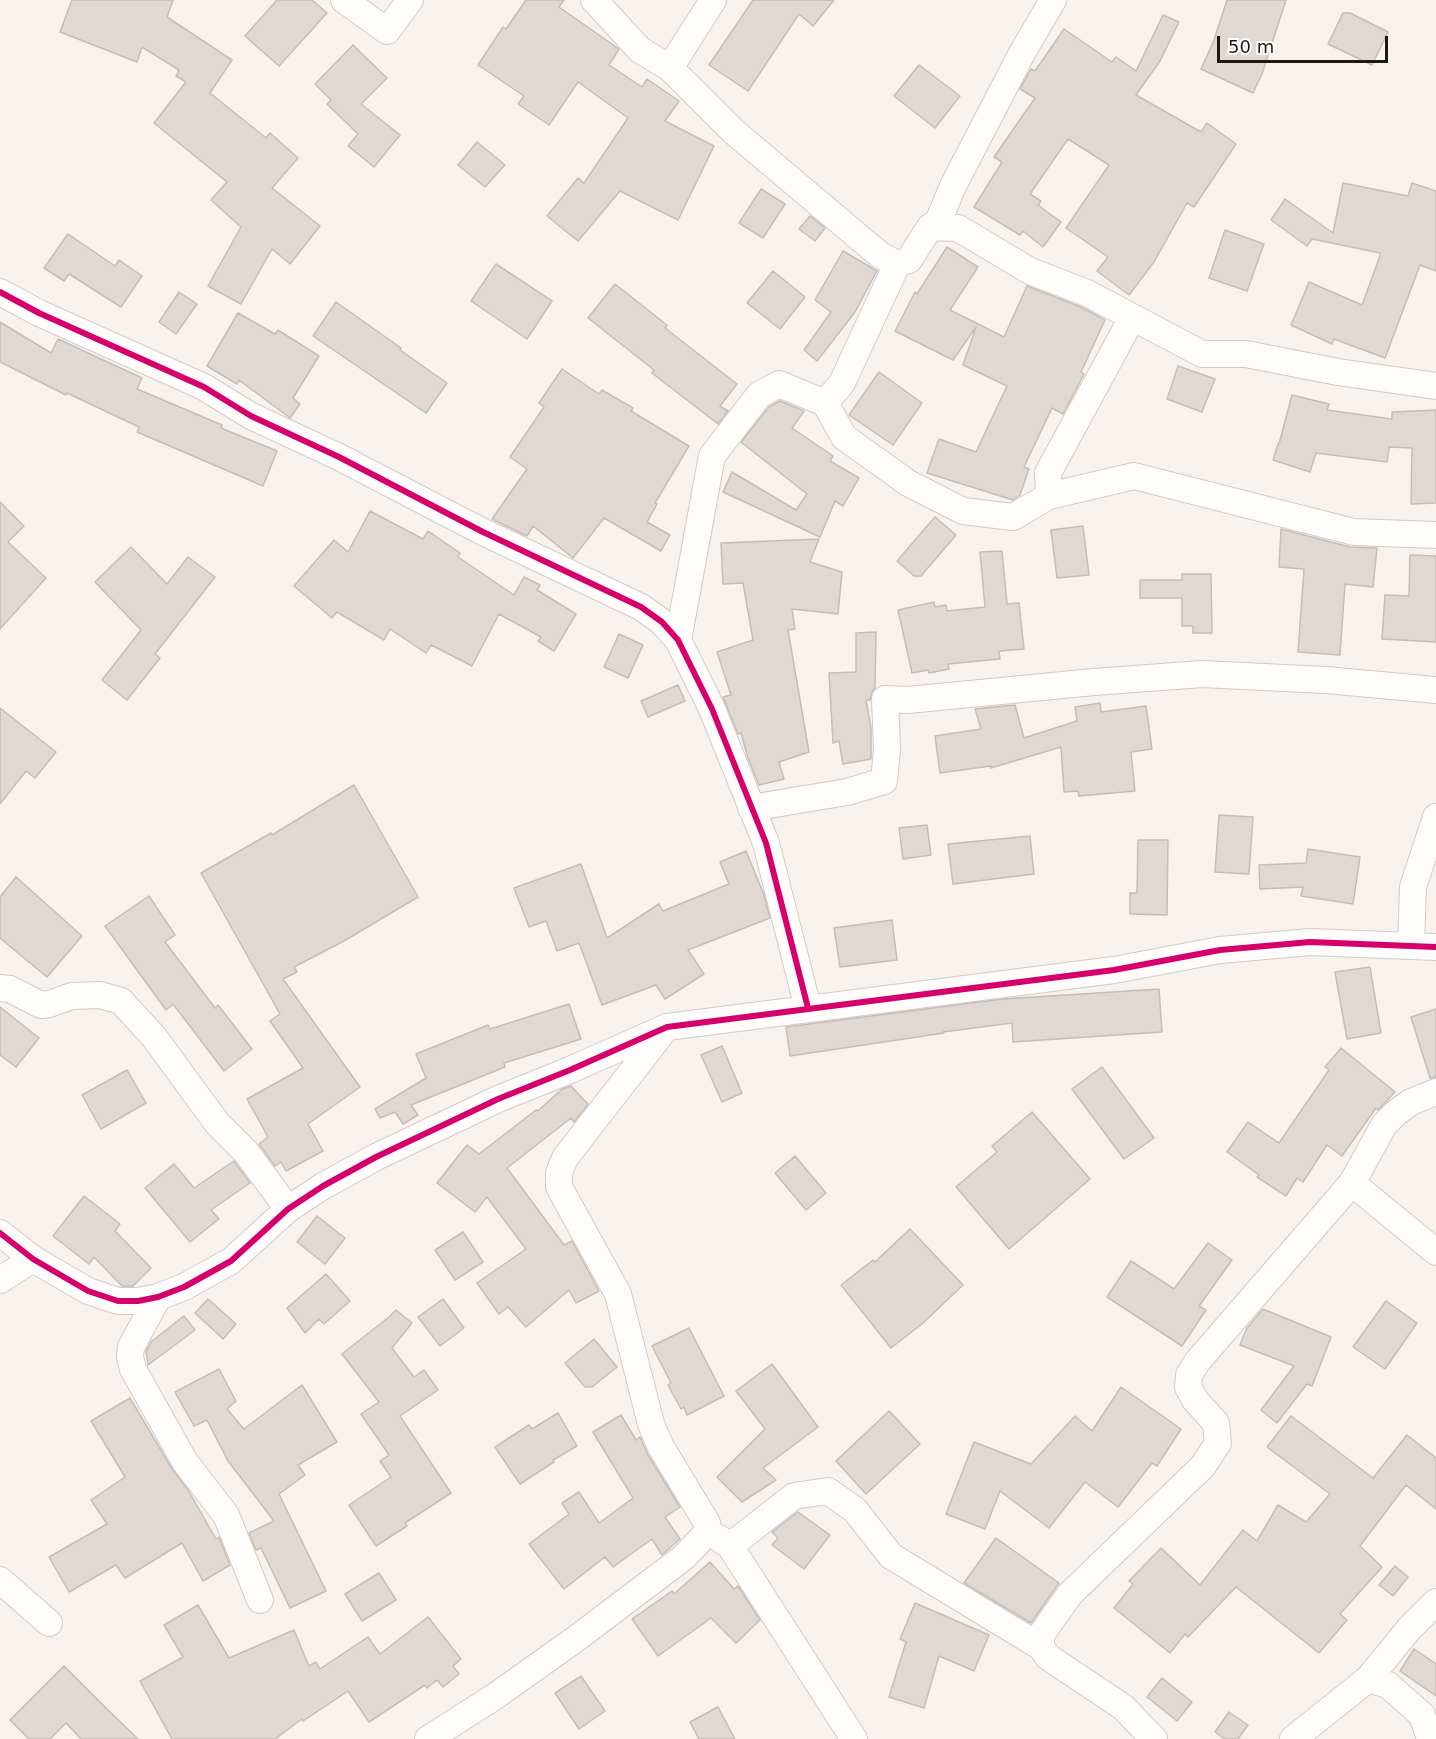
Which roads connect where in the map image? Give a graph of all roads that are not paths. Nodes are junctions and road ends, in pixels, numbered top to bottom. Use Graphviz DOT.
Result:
graph roads {
  1 [pos="344,0"];
  2 [pos="410,0"];
  3 [pos="594,0"];
  4 [pos="713,0"];
  5 [pos="1053,0"];
  6 [pos="670,68"];
  7 [pos="930,227"];
  8 [pos="897,264"];
  9 [pos="0,292"];
  10 [pos="1132,318"];
  11 [pos="1436,386"];
  12 [pos="825,403"];
  13 [pos="1049,496"];
  14 [pos="1436,536"];
  15 [pos="678,640"];
  16 [pos="1436,690"];
  17 [pos="751,808"];
  18 [pos="1436,817"];
  19 [pos="1424,946"];
  20 [pos="0,988"];
  21 [pos="808,1008"];
  22 [pos="667,1027"];
  23 [pos="1436,1092"];
  24 [pos="1352,1183"];
  25 [pos="288,1209"];
  26 [pos="0,1233"];
  27 [pos="1436,1252"];
  28 [pos="33,1259"];
  29 [pos="0,1280"];
  30 [pos="158,1297"];
  31 [pos="708,1529"];
  32 [pos="730,1546"];
  33 [pos="0,1580"];
  34 [pos="260,1600"];
  35 [pos="1436,1602"];
  36 [pos="50,1623"];
  37 [pos="1041,1647"];
  38 [pos="1368,1679"];
  39 [pos="428,1739"];
  40 [pos="854,1739"];
  41 [pos="1154,1739"];
  42 [pos="1293,1739"];
  43 [pos="1430,1739"];
  1 -- 2 [label="street"];
  3 -- 6 [label="street"];
  4 -- 6 [label="street"];
  5 -- 7 [label="street"];
  6 -- 8 [label="street"];
  7 -- 8 [label="street"];
  7 -- 10 [label="street"];
  8 -- 12 [label="street"];
  9 -- 15 [label="street"];
  10 -- 11 [label="street"];
  10 -- 13 [label="street"];
  12 -- 13 [label="street"];
  12 -- 15 [label="street"];
  13 -- 14 [label="street"];
  15 -- 17 [label="street"];
  16 -- 17 [label="street"];
  17 -- 21 [label="street"];
  18 -- 19 [label="street"];
  19 -- 21 [label="street"];
  20 -- 25 [label="street"];
  21 -- 22 [label="street"];
  22 -- 25 [label="street"];
  22 -- 31 [label="street"];
  23 -- 24 [label="street"];
  24 -- 27 [label="street"];
  24 -- 37 [label="street"];
  25 -- 30 [label="street"];
  26 -- 28 [label="street"];
  28 -- 29 [label="street"];
  28 -- 30 [label="street"];
  30 -- 34 [label="street"];
  31 -- 32 [label="street"];
  31 -- 39 [label="street"];
  32 -- 37 [label="street"];
  32 -- 40 [label="street"];
  33 -- 36 [label="street"];
  35 -- 38 [label="street"];
  37 -- 41 [label="street"];
  38 -- 42 [label="street"];
  38 -- 43 [label="street"];
}
